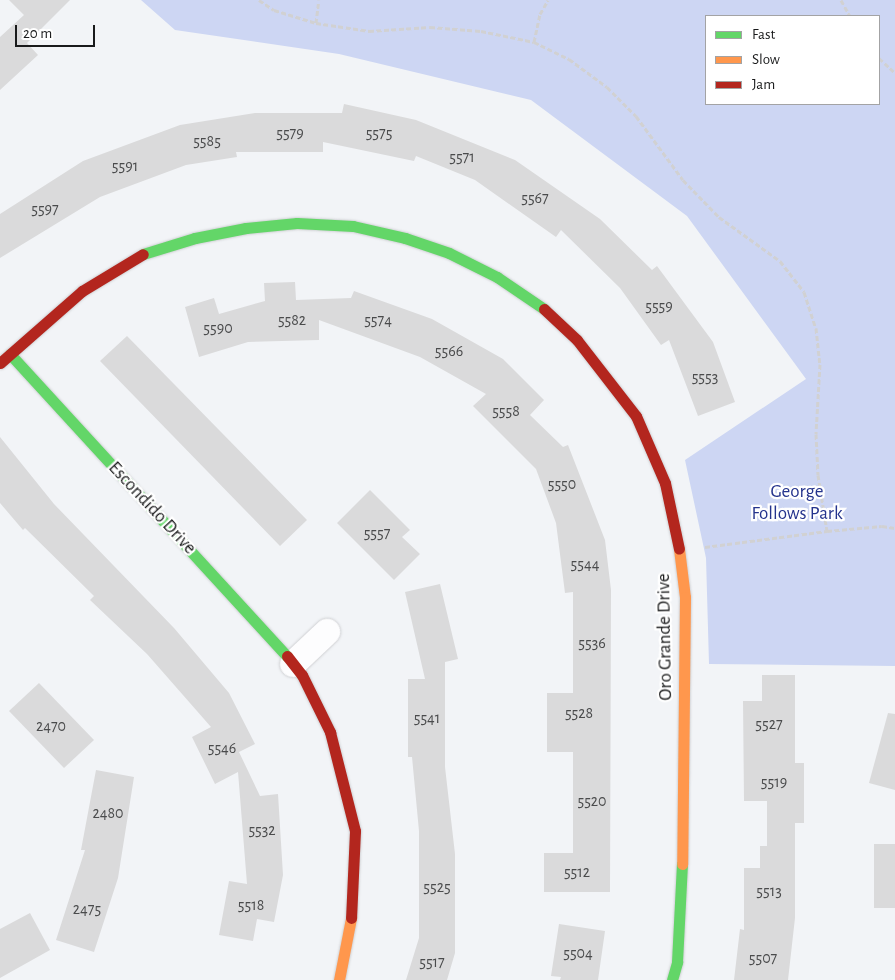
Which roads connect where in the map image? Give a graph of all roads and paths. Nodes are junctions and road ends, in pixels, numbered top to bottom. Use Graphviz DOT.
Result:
graph roads {
  1 [pos="259,0"];
  2 [pos="320,0"];
  3 [pos="548,0"];
  4 [pos="841,0"];
  5 [pos="849,15"];
  6 [pos="316,23"];
  7 [pos="534,42"];
  8 [pos="880,59"];
  9 [pos="895,73"];
  10 [pos="10,354"];
  11 [pos="0,364"];
  12 [pos="895,528"];
  13 [pos="827,531"];
  14 [pos="679,550"];
  15 [pos="327,632"];
  16 [pos="293,664"];
  17 [pos="339,980"];
  18 [pos="672,980"];
  1 -- 6 [label="path"];
  2 -- 6 [label="path"];
  3 -- 7 [label="path"];
  4 -- 5 [label="path"];
  6 -- 7 [label="path"];
  7 -- 13 [label="path"];
  8 -- 9 [label="path"];
  10 -- 11 [label="street, Oro Grande Drive"];
  10 -- 14 [label="street, Oro Grande Drive"];
  10 -- 16 [label="street, Escondido Drive"];
  12 -- 13 [label="path"];
  13 -- 14 [label="path"];
  14 -- 18 [label="street, Oro Grande Drive"];
  15 -- 16 [label="street"];
  16 -- 17 [label="street, Escondido Drive"];
}
